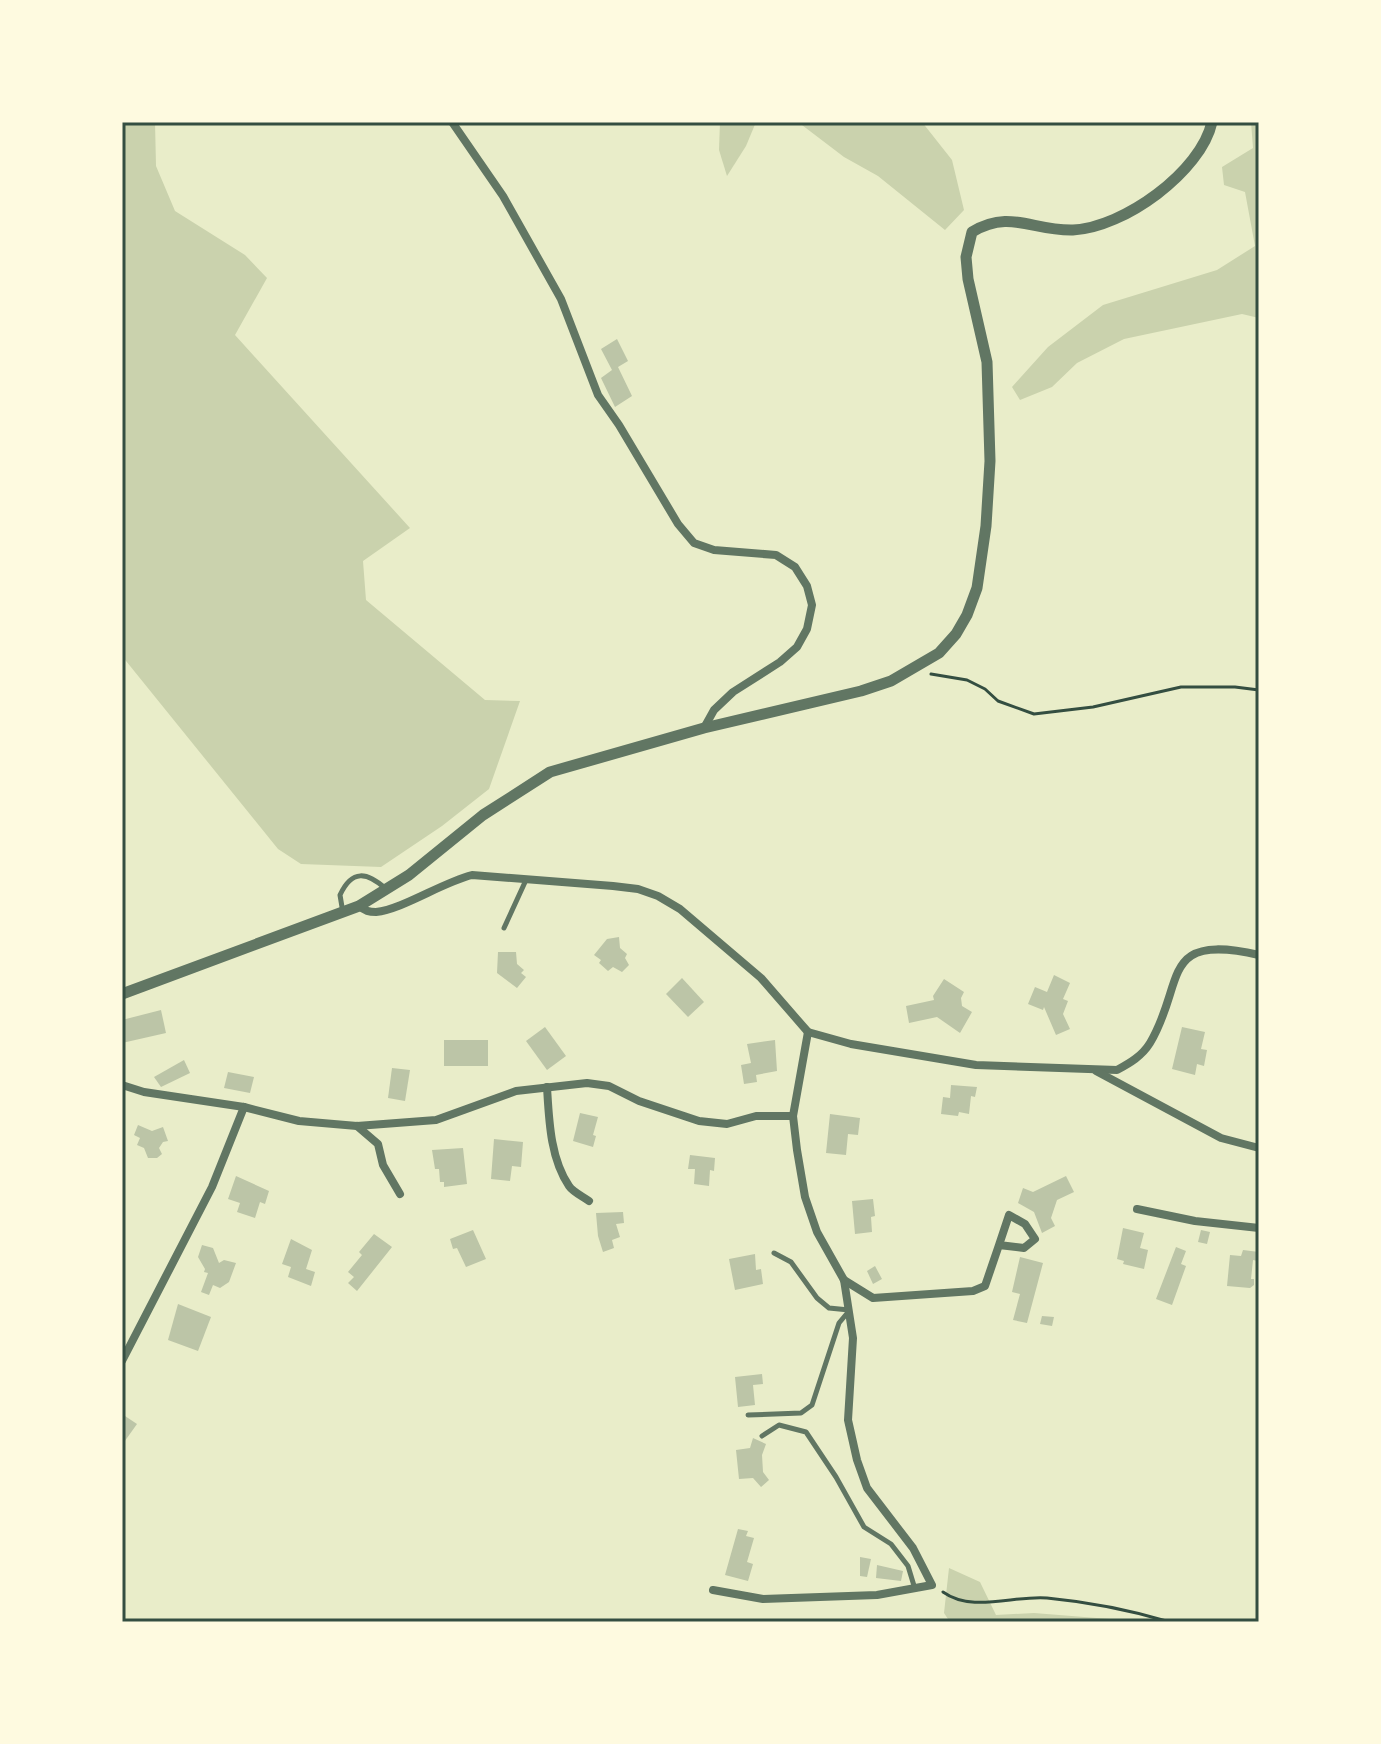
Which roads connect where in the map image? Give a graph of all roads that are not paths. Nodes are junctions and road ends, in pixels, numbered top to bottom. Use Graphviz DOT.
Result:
graph roads {
  1 [pos="452,122"];
  2 [pos="1212,122"];
  3 [pos="704,728"];
  4 [pos="526,879"];
  5 [pos="387,889"];
  6 [pos="359,906"];
  7 [pos="343,913"];
  8 [pos="504,928"];
  9 [pos="1259,955"];
  10 [pos="122,994"];
  11 [pos="808,1032"];
  12 [pos="1096,1071"];
  13 [pos="122,1085"];
  14 [pos="547,1087"];
  15 [pos="244,1107"];
  16 [pos="793,1116"];
  17 [pos="357,1126"];
  18 [pos="1259,1148"];
  19 [pos="400,1194"];
  20 [pos="589,1201"];
  21 [pos="1137,1209"];
  22 [pos="1259,1228"];
  23 [pos="999,1245"];
  24 [pos="774,1253"];
  25 [pos="844,1280"];
  26 [pos="850,1311"];
  27 [pos="122,1361"];
  28 [pos="748,1415"];
  29 [pos="762,1436"];
  30 [pos="713,1590"];
  31 [pos="915,1590"];
  1 -- 3 [label="street"];
  2 -- 3 [label="street"];
  3 -- 5 [label="street"];
  4 -- 6 [label="street"];
  4 -- 8 [label="lane"];
  4 -- 11 [label="street"];
  5 -- 6 [label="street"];
  5 -- 7 [label="lane"];
  6 -- 7 [label="street"];
  7 -- 10 [label="street"];
  9 -- 12 [label="street"];
  11 -- 12 [label="street"];
  11 -- 16 [label="street"];
  12 -- 18 [label="street"];
  13 -- 15 [label="street"];
  14 -- 16 [label="street"];
  14 -- 17 [label="street"];
  14 -- 20 [label="street"];
  15 -- 17 [label="street"];
  15 -- 27 [label="street"];
  16 -- 25 [label="street"];
  17 -- 19 [label="street"];
  21 -- 22 [label="street"];
  23 -- 23 [label="street"];
  23 -- 25 [label="street"];
  24 -- 26 [label="lane"];
  25 -- 26 [label="street"];
  26 -- 28 [label="lane"];
  26 -- 31 [label="street"];
  29 -- 31 [label="lane"];
  30 -- 31 [label="street"];
}
